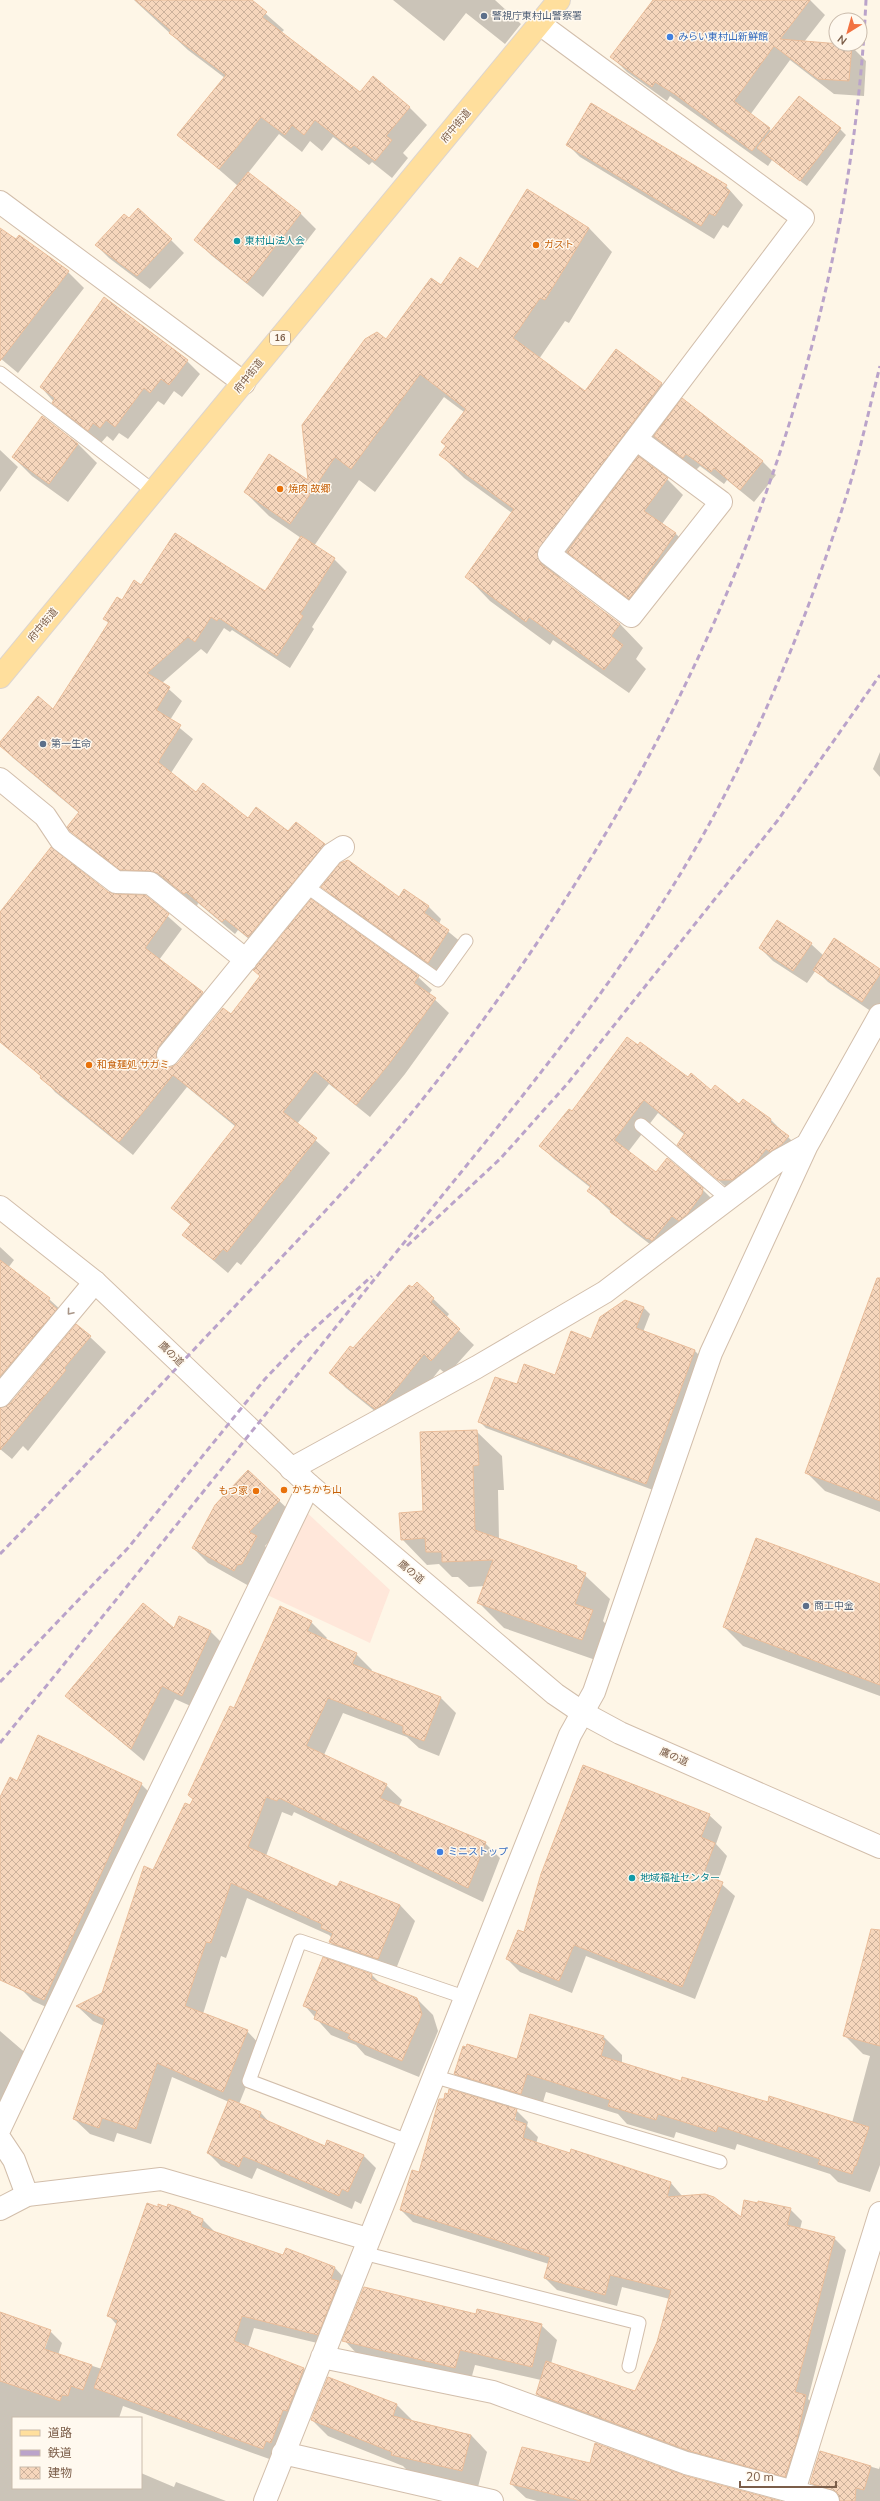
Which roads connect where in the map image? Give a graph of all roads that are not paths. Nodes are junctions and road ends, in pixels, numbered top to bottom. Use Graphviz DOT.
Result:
graph roads {
  1 [pos="559,0"];
  2 [pos="540,24"];
  3 [pos="0,202"];
  4 [pos="0,373"];
  5 [pos="244,383"];
  6 [pos="636,439"];
  7 [pos="153,491"];
  8 [pos="0,677"];
  9 [pos="0,779"];
  10 [pos="343,847"];
  11 [pos="306,886"];
  12 [pos="466,941"];
  13 [pos="246,960"];
  14 [pos="880,1015"];
  15 [pos="168,1055"];
  16 [pos="641,1124"];
  17 [pos="807,1145"];
  18 [pos="728,1199"];
  19 [pos="0,1207"];
  20 [pos="95,1282"];
  21 [pos="0,1396"];
  22 [pos="291,1469"];
  23 [pos="309,1486"];
  24 [pos="583,1713"];
  25 [pos="880,1847"];
  26 [pos="464,1997"];
  27 [pos="433,2076"];
  28 [pos="0,2128"];
  29 [pos="0,2138"];
  30 [pos="408,2141"];
  31 [pos="720,2162"];
  32 [pos="27,2195"];
  33 [pos="0,2209"];
  34 [pos="880,2213"];
  35 [pos="366,2246"];
  36 [pos="322,2357"];
  37 [pos="629,2366"];
  38 [pos="283,2454"];
  39 [pos="794,2491"];
  40 [pos="265,2501"];
  41 [pos="492,2501"];
  42 [pos="828,2501"];
  1 -- 2 [label="main road, 府中街道 / 16"];
  2 -- 5 [label="main road, 府中街道 / 16"];
  2 -- 6 [label="street"];
  3 -- 5 [label="street"];
  4 -- 7 [label="lane"];
  5 -- 7 [label="main road, 府中街道 / 16"];
  6 -- 6 [label="street"];
  7 -- 8 [label="main road, 府中街道 / 16"];
  9 -- 13 [label="street"];
  10 -- 11 [label="street"];
  11 -- 12 [label="lane"];
  11 -- 13 [label="street"];
  13 -- 15 [label="street"];
  14 -- 17 [label="street"];
  16 -- 18 [label="lane"];
  17 -- 18 [label="street"];
  17 -- 24 [label="street"];
  18 -- 22 [label="street"];
  19 -- 20 [label="street, 鷹の道"];
  20 -- 21 [label="street, one-way"];
  20 -- 22 [label="street, 鷹の道"];
  22 -- 23 [label="street, 鷹の道"];
  23 -- 24 [label="street, 鷹の道"];
  23 -- 28 [label="street"];
  24 -- 25 [label="street, 鷹の道"];
  24 -- 26 [label="street"];
  26 -- 27 [label="street"];
  26 -- 30 [label="lane"];
  27 -- 30 [label="street"];
  27 -- 31 [label="lane"];
  29 -- 32 [label="street"];
  30 -- 35 [label="street"];
  32 -- 33 [label="street"];
  32 -- 35 [label="street"];
  34 -- 39 [label="street"];
  35 -- 36 [label="street"];
  35 -- 37 [label="lane"];
  36 -- 38 [label="street"];
  36 -- 39 [label="street"];
  38 -- 40 [label="street"];
  38 -- 41 [label="street"];
  39 -- 42 [label="street"];
}
